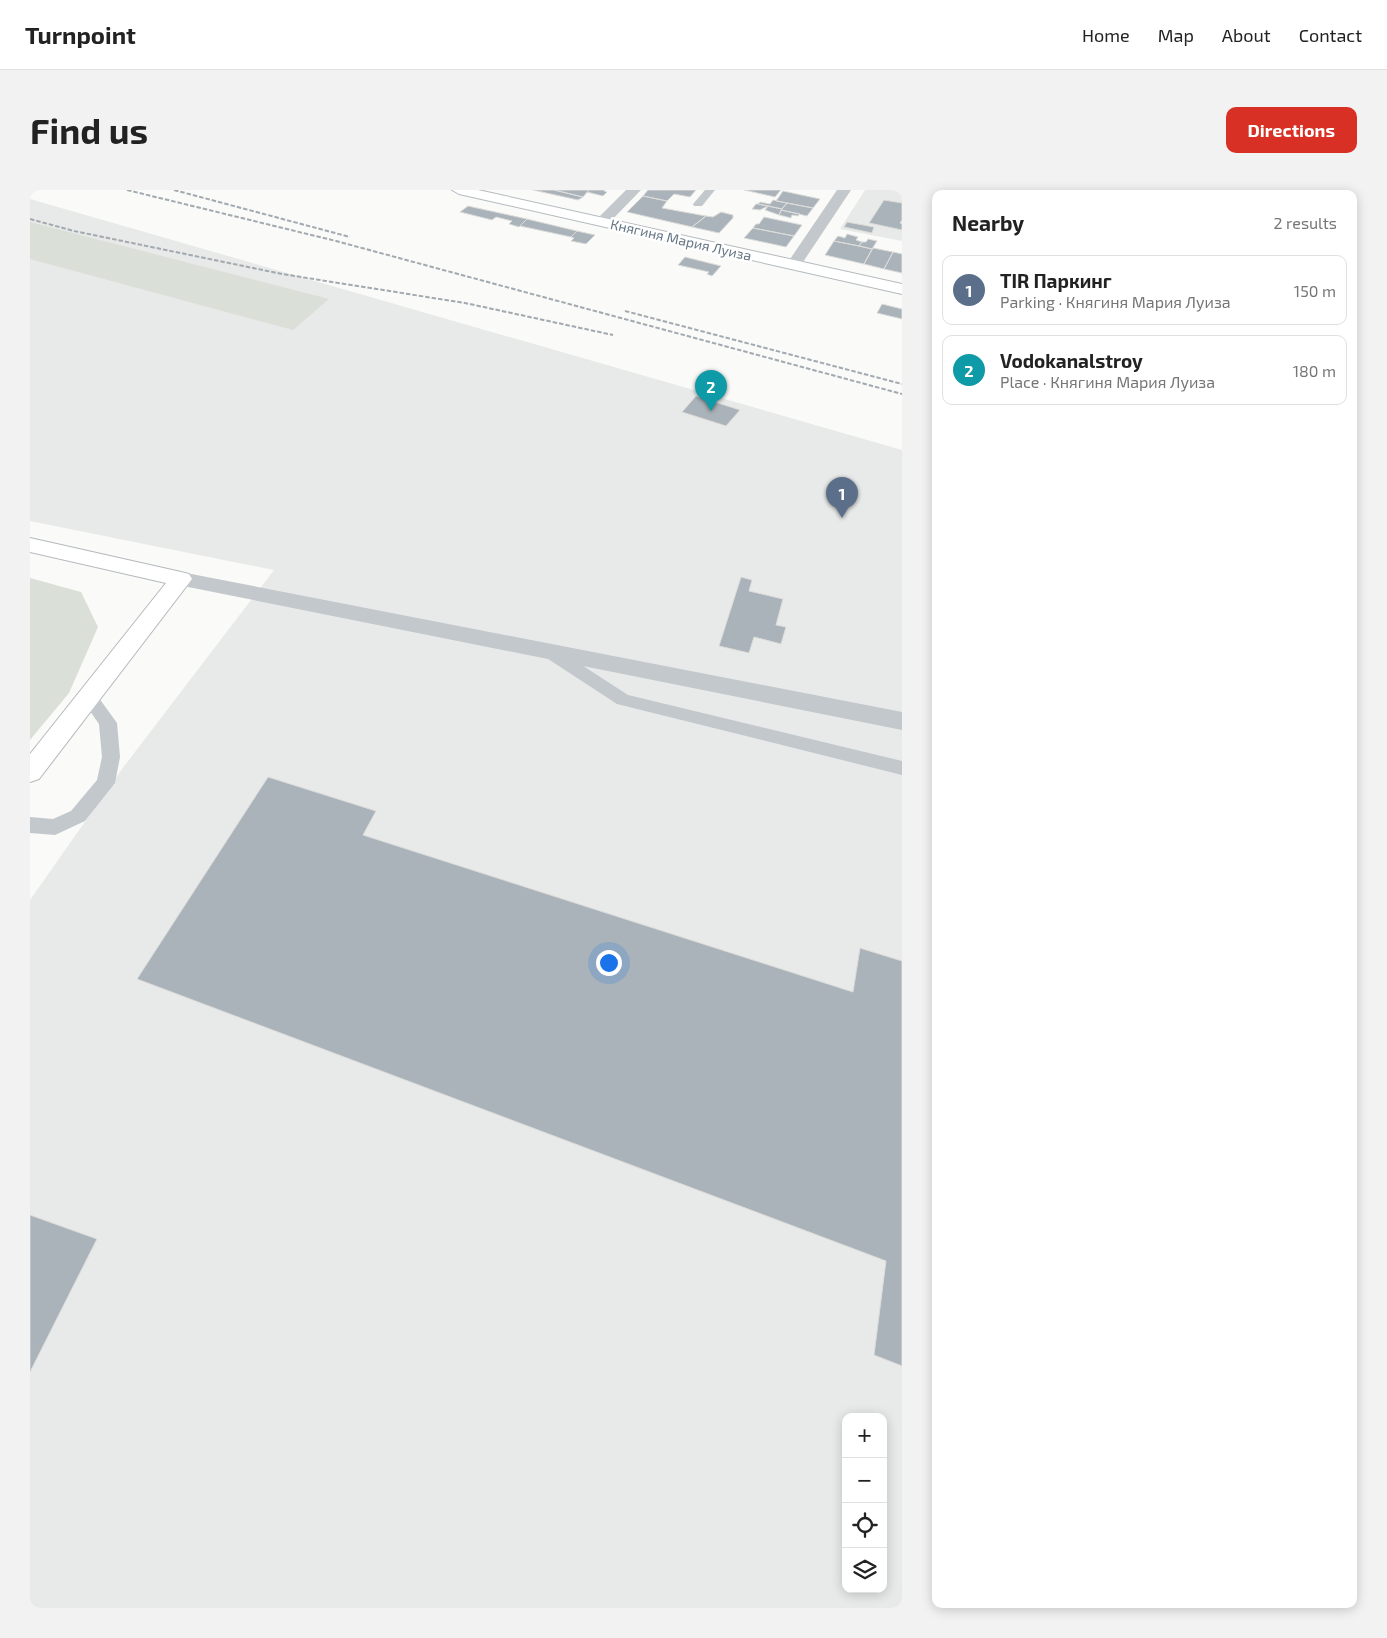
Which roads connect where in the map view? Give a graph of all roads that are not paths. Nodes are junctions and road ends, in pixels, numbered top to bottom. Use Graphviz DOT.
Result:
graph roads {
  1 [pos="459,190"];
  2 [pos="634,190"];
  3 [pos="710,190"];
  4 [pos="844,190"];
  5 [pos="698,204"];
  6 [pos="602,222"];
  7 [pos="794,265"];
  8 [pos="902,289"];
  9 [pos="30,545"];
  10 [pos="181,579"];
  11 [pos="548,652"];
  12 [pos="90,698"];
  13 [pos="902,721"];
  14 [pos="902,768"];
  15 [pos="30,772"];
  16 [pos="30,826"];
  1 -- 6 [label="main road, Княгиня Мария Луиза"];
  2 -- 6 [label="street"];
  3 -- 5 [label="lane"];
  4 -- 7 [label="street"];
  6 -- 7 [label="main road, Княгиня Мария Луиза"];
  7 -- 8 [label="main road, Княгиня Мария Луиза"];
  9 -- 10 [label="main road"];
  10 -- 11 [label="street"];
  10 -- 12 [label="main road"];
  11 -- 13 [label="street"];
  11 -- 14 [label="lane"];
  12 -- 15 [label="main road"];
  12 -- 16 [label="lane"];
}
